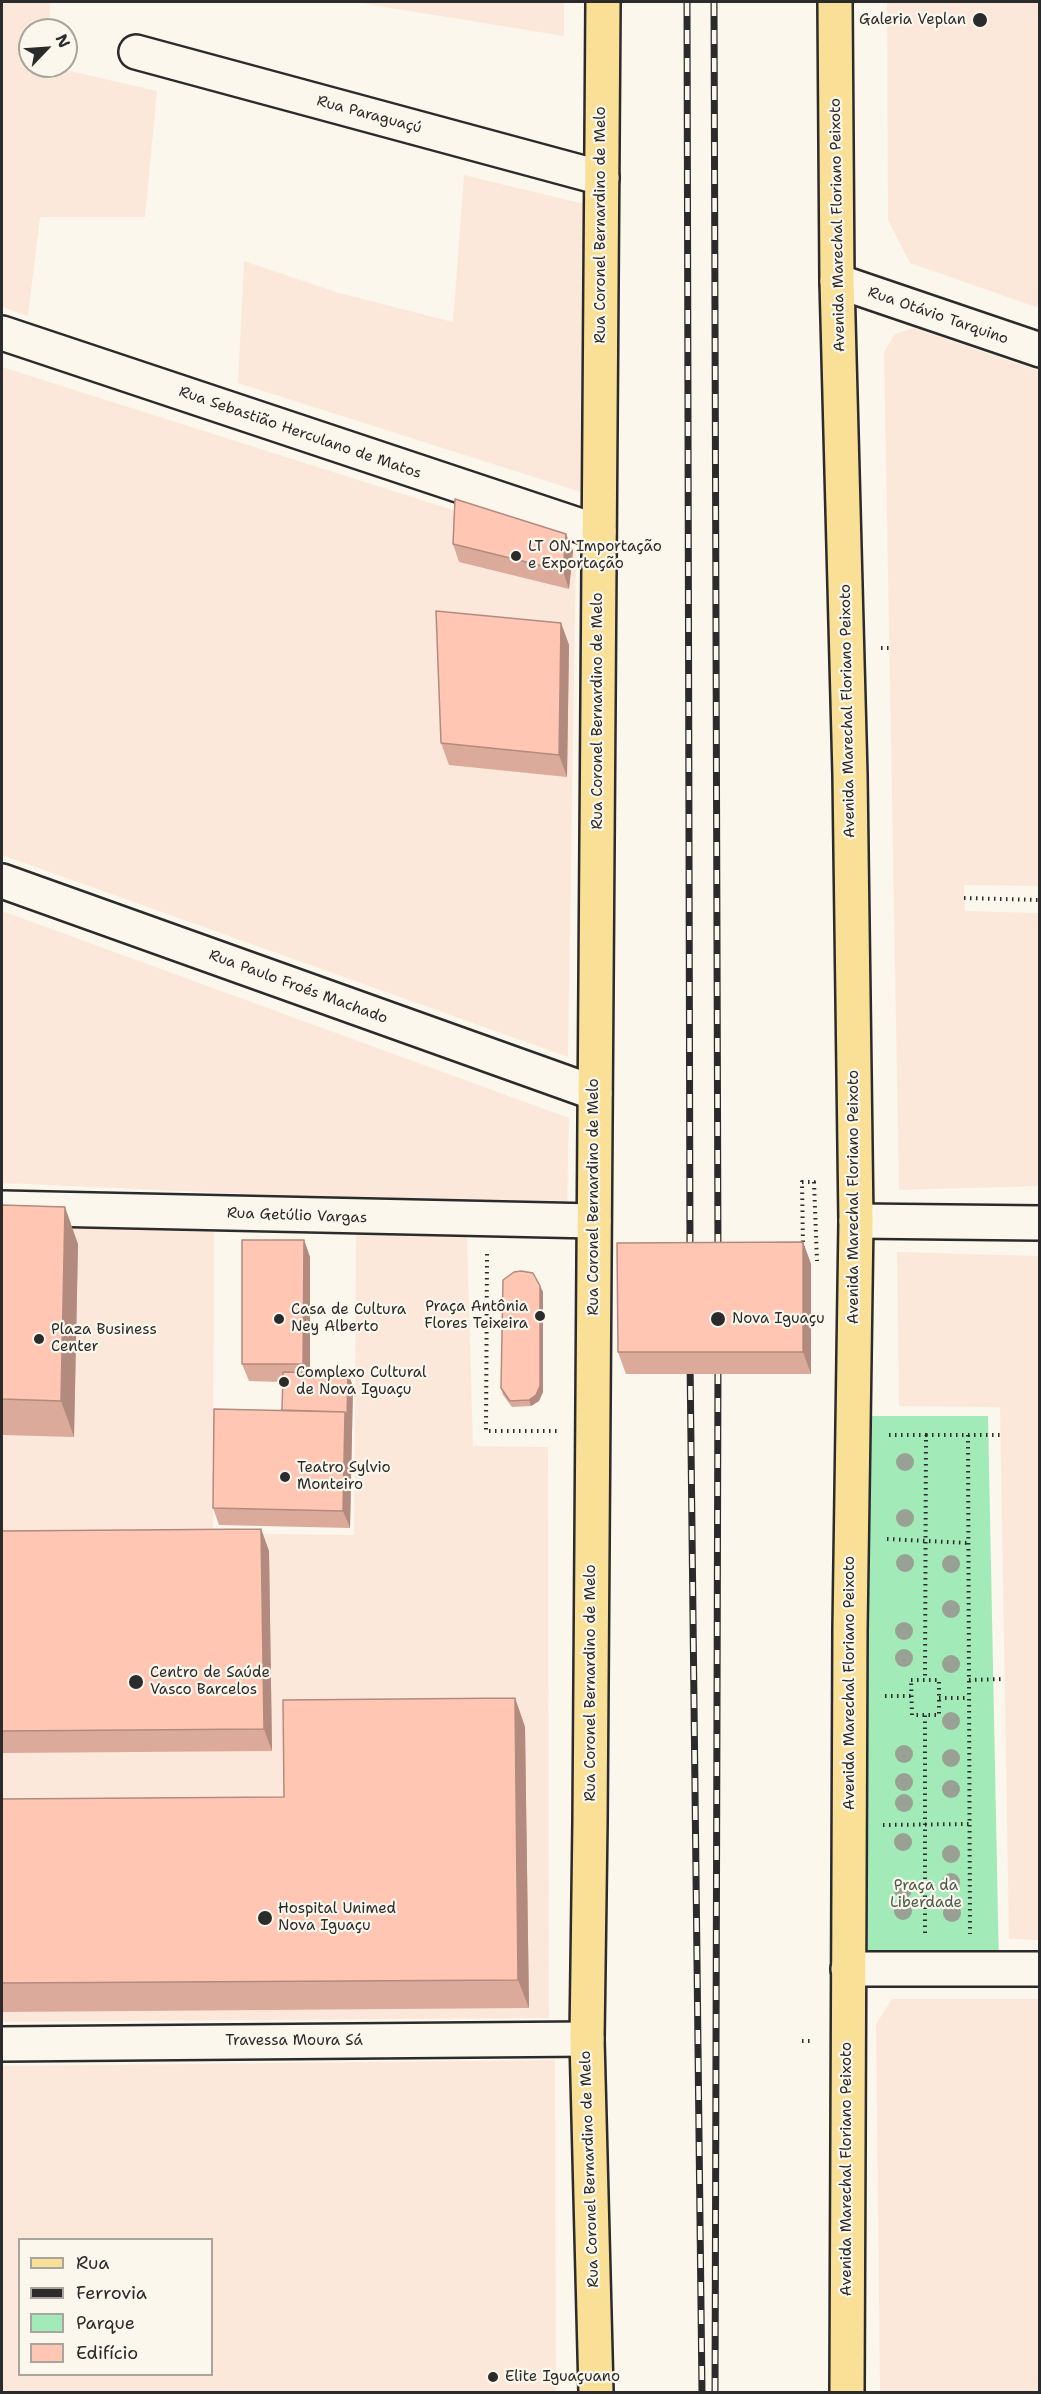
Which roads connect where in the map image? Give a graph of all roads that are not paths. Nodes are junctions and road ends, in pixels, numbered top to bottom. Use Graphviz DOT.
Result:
graph roads {
  1 [pos="603,2"];
  2 [pos="835,2"];
  3 [pos="136,52"];
  4 [pos="602,178"];
  5 [pos="837,281"];
  6 [pos="2,333"];
  7 [pos="1040,350"];
  8 [pos="599,532"];
  9 [pos="2,881"];
  10 [pos="595,1093"];
  11 [pos="2,1208"];
  12 [pos="594,1221"];
  13 [pos="856,1221"];
  14 [pos="1040,1223"];
  15 [pos="848,1969"];
  16 [pos="1040,1969"];
  17 [pos="586,2039"];
  18 [pos="2,2044"];
  19 [pos="596,2392"];
  20 [pos="847,2392"];
  1 -- 4 [label="main road, Rua Coronel Bernardino de Melo"];
  2 -- 5 [label="main road, Avenida Marechal Floriano Peixoto"];
  3 -- 4 [label="street, Rua Paraguaçú"];
  4 -- 8 [label="main road, Rua Coronel Bernardino de Melo"];
  5 -- 7 [label="street, Rua Otávio Tarquino"];
  5 -- 13 [label="main road, Avenida Marechal Floriano Peixoto"];
  6 -- 8 [label="street, Rua Sebastião Herculano de Matos"];
  8 -- 10 [label="main road, Rua Coronel Bernardino de Melo"];
  9 -- 10 [label="street, Rua Paulo Froés Machado"];
  10 -- 12 [label="main road, Rua Coronel Bernardino de Melo"];
  11 -- 12 [label="street, Rua Getúlio Vargas"];
  12 -- 17 [label="main road, Rua Coronel Bernardino de Melo"];
  13 -- 14 [label="street"];
  13 -- 15 [label="main road, Avenida Marechal Floriano Peixoto"];
  15 -- 16 [label="street"];
  15 -- 20 [label="main road, Avenida Marechal Floriano Peixoto"];
  17 -- 18 [label="street, Travessa Moura Sá"];
  17 -- 19 [label="main road, Rua Coronel Bernardino de Melo"];
}
